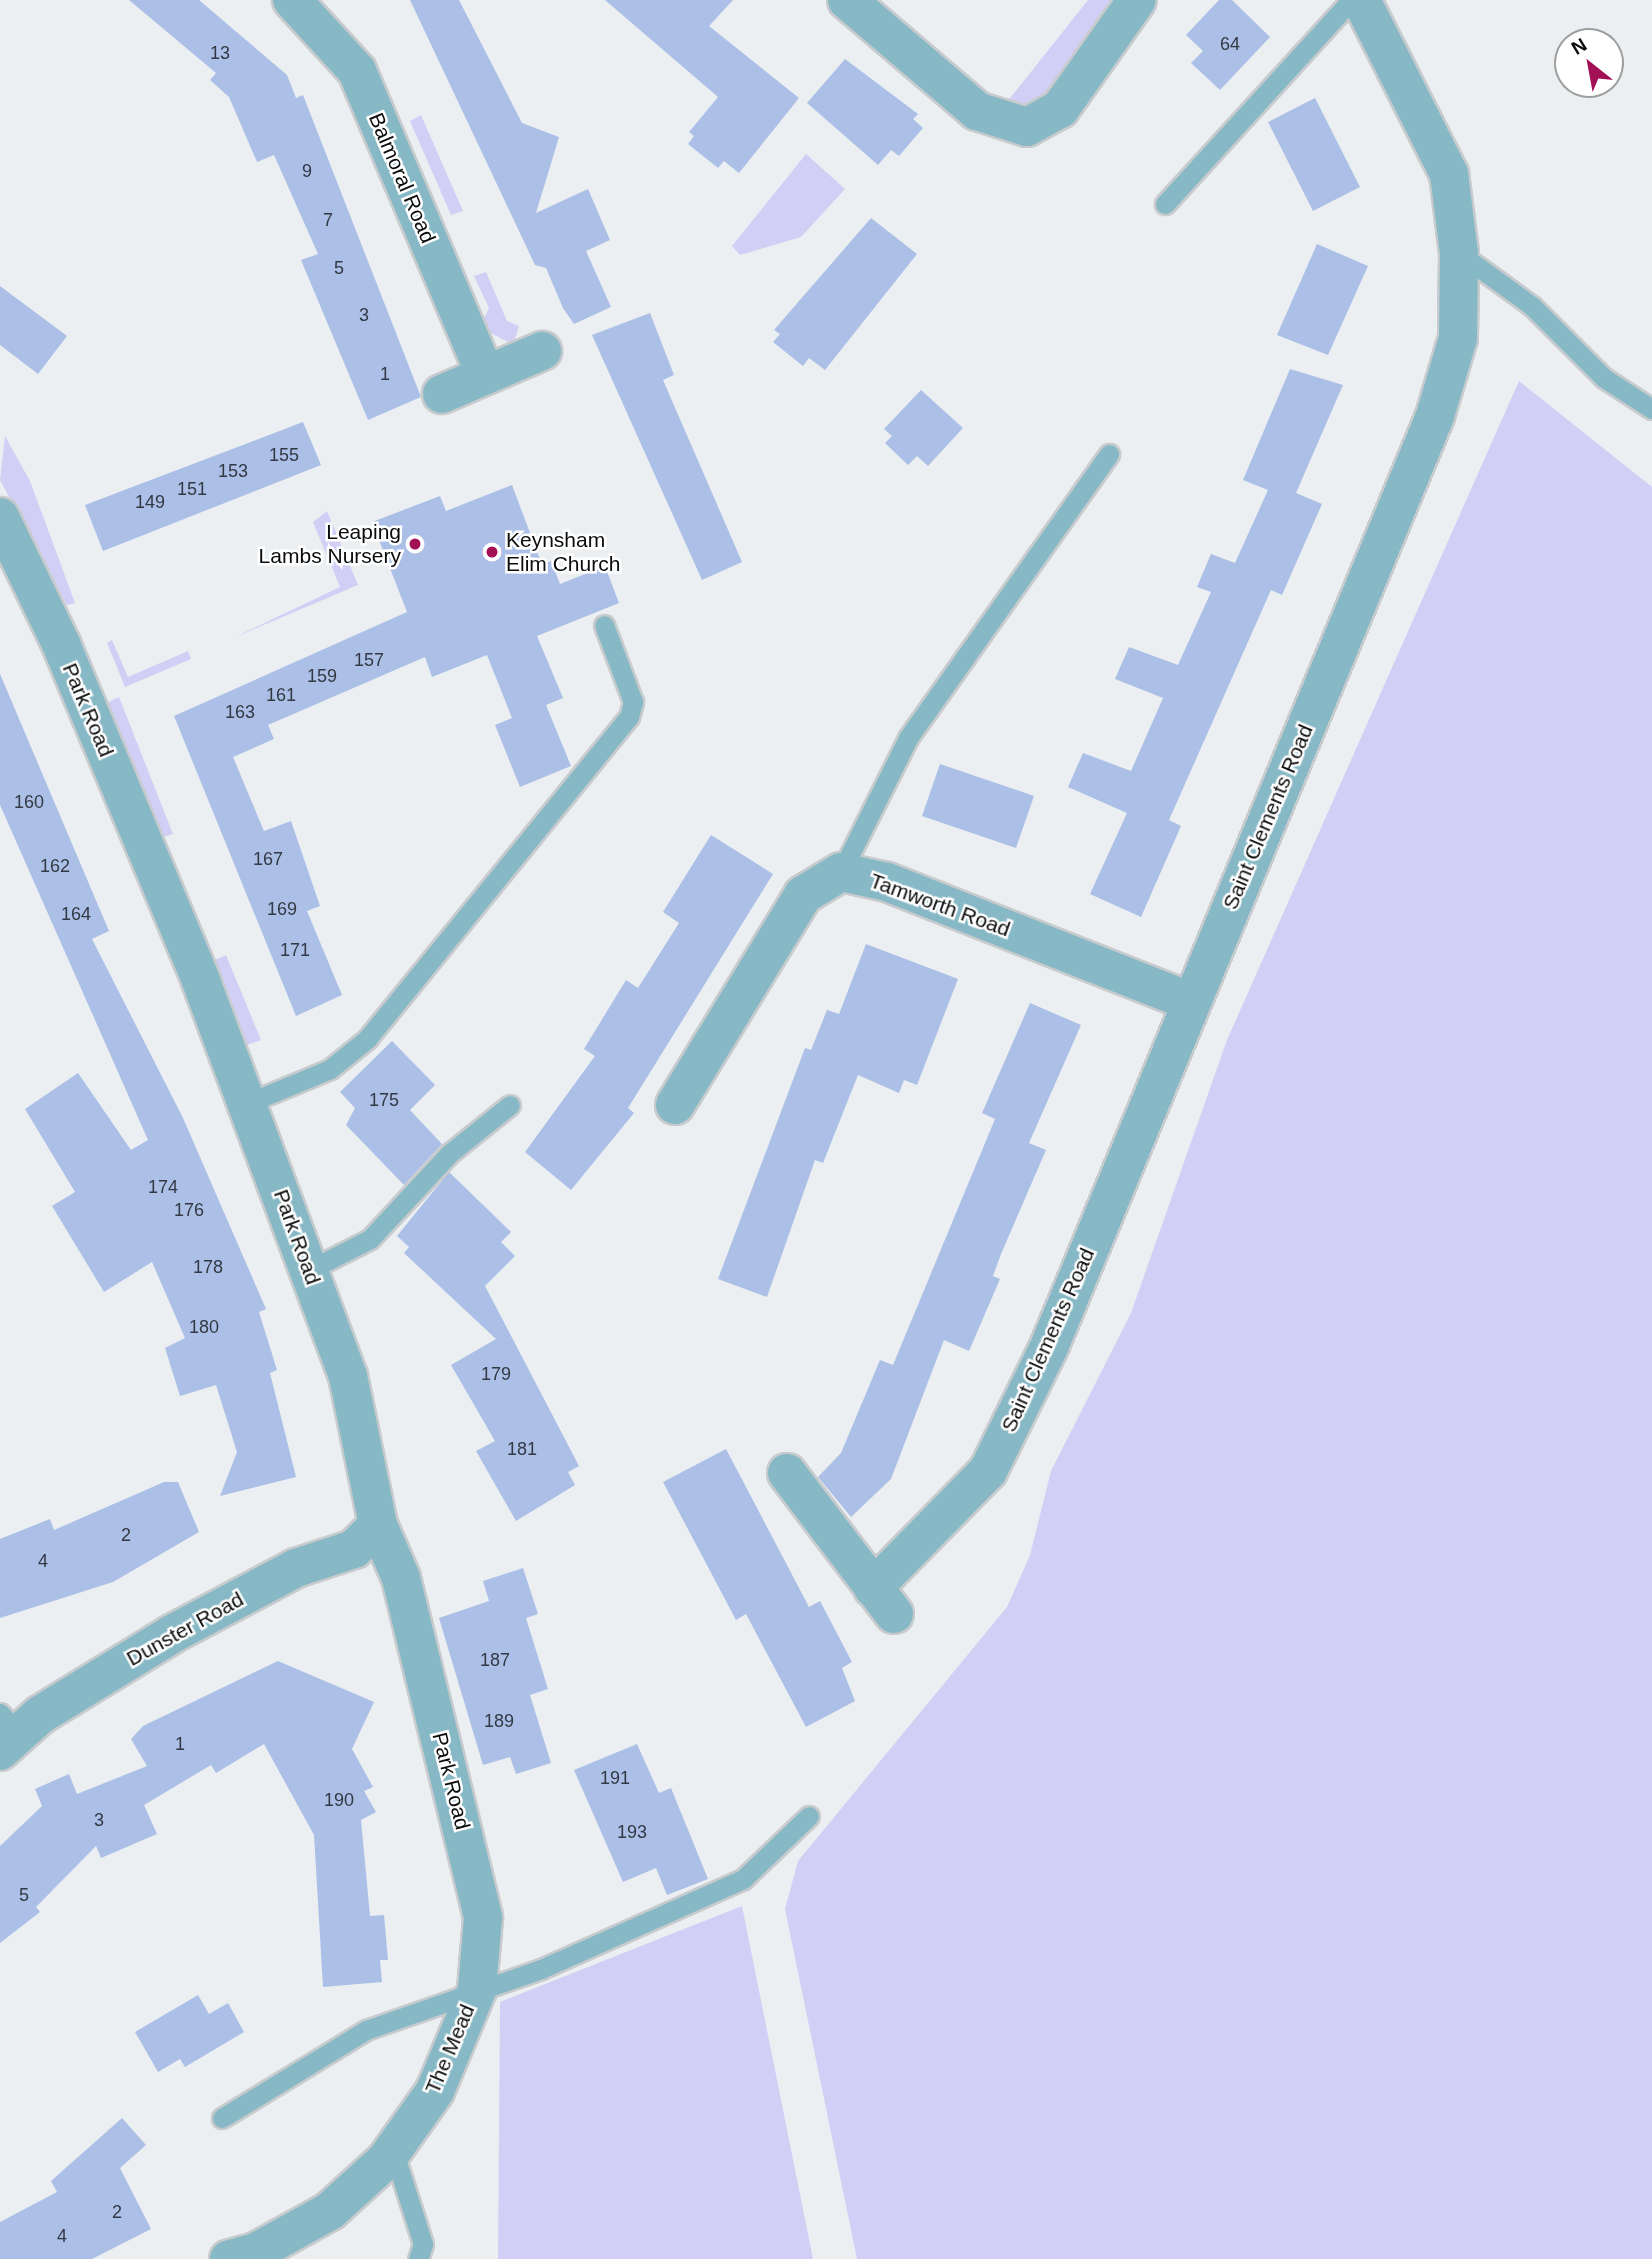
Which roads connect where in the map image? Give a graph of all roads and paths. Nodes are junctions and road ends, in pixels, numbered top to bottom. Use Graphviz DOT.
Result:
graph roads {
  1 [pos="292,0"];
  2 [pos="846,0"];
  3 [pos="1138,0"];
  4 [pos="1351,0"];
  5 [pos="1361,0"];
  6 [pos="1165,204"];
  7 [pos="1460,253"];
  8 [pos="542,351"];
  9 [pos="485,373"];
  10 [pos="442,394"];
  11 [pos="1652,409"];
  12 [pos="1109,454"];
  13 [pos="0,517"];
  14 [pos="604,625"];
  15 [pos="841,872"];
  16 [pos="1191,1002"];
  17 [pos="248,1103"];
  18 [pos="510,1105"];
  19 [pos="675,1105"];
  20 [pos="309,1270"];
  21 [pos="787,1473"];
  22 [pos="378,1525"];
  23 [pos="6,1733"];
  24 [pos="809,1816"];
  25 [pos="477,1990"];
  26 [pos="222,2118"];
  27 [pos="393,2150"];
  28 [pos="423,2254"];
  29 [pos="229,2259"];
  1 -- 9 [label="street, Balmoral Road"];
  2 -- 3 [label="street"];
  4 -- 6 [label="lane"];
  5 -- 7 [label="street, Saint Clements Road"];
  7 -- 11 [label="lane"];
  7 -- 16 [label="street, Saint Clements Road"];
  8 -- 9 [label="street"];
  9 -- 10 [label="street"];
  12 -- 15 [label="lane"];
  13 -- 17 [label="street, Park Road"];
  14 -- 17 [label="lane"];
  15 -- 16 [label="street, Tamworth Road"];
  15 -- 19 [label="street, Tamworth Road"];
  16 -- 21 [label="street, Saint Clements Road"];
  17 -- 20 [label="street, Park Road"];
  18 -- 20 [label="lane"];
  20 -- 22 [label="street, Park Road"];
  22 -- 23 [label="street, Dunster Road"];
  22 -- 25 [label="street, Park Road"];
  24 -- 25 [label="lane"];
  25 -- 26 [label="lane"];
  25 -- 27 [label="street, The Mead"];
  27 -- 28 [label="lane"];
  27 -- 29 [label="street, The Mead"];
}
